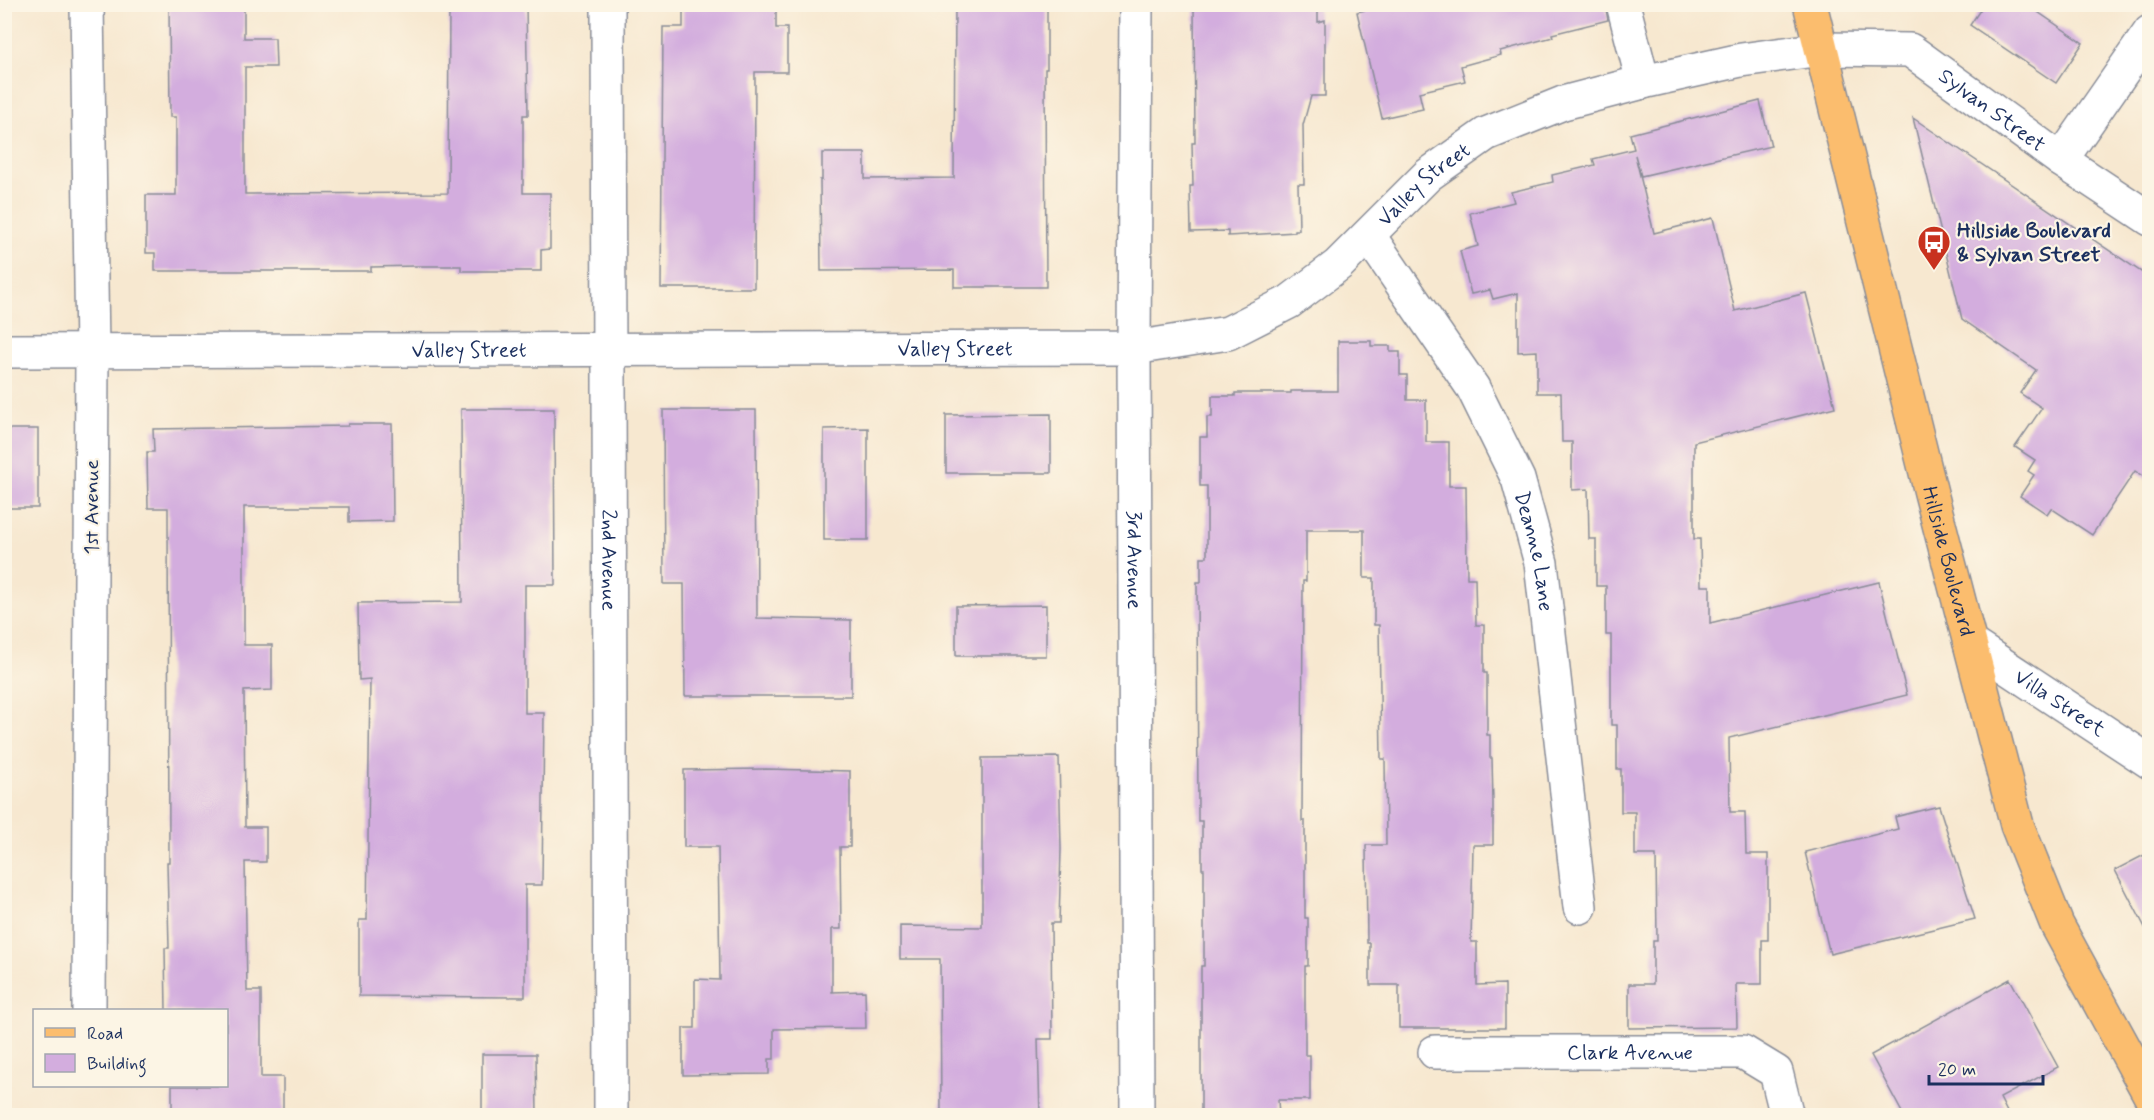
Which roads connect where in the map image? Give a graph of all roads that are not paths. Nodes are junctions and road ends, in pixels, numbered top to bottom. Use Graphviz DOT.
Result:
graph roads {
  1 [pos="87,4"];
  2 [pos="608,4"];
  3 [pos="1136,4"];
  4 [pos="1623,4"];
  5 [pos="1810,4"];
  6 [pos="2150,32"];
  7 [pos="1822,49"];
  8 [pos="1643,82"];
  9 [pos="2061,160"];
  10 [pos="2150,219"];
  11 [pos="1369,236"];
  12 [pos="1134,348"];
  13 [pos="609,349"];
  14 [pos="4,351"];
  15 [pos="92,351"];
  16 [pos="1970,643"];
  17 [pos="2150,762"];
  18 [pos="1580,907"];
  19 [pos="89,1009"];
  20 [pos="1434,1052"];
  21 [pos="2150,1095"];
  22 [pos="611,1116"];
  23 [pos="1137,1116"];
  24 [pos="1787,1116"];
  1 -- 15 [label="street, 1st Avenue"];
  2 -- 13 [label="street, 2nd Avenue"];
  3 -- 12 [label="street, 3rd Avenue"];
  4 -- 8 [label="street"];
  5 -- 7 [label="main road, Hillside Boulevard"];
  6 -- 9 [label="street"];
  7 -- 8 [label="street, Valley Street"];
  7 -- 9 [label="street, Sylvan Street"];
  7 -- 16 [label="main road, Hillside Boulevard"];
  8 -- 11 [label="street, Valley Street"];
  9 -- 10 [label="street, Sylvan Street"];
  11 -- 12 [label="street, Valley Street"];
  11 -- 18 [label="street, Deanne Lane"];
  12 -- 13 [label="street, Valley Street"];
  12 -- 23 [label="street, 3rd Avenue"];
  13 -- 15 [label="street, Valley Street"];
  13 -- 22 [label="street, 2nd Avenue"];
  14 -- 15 [label="street, Valley Street"];
  15 -- 19 [label="street, 1st Avenue"];
  16 -- 17 [label="street, Villa Street"];
  16 -- 21 [label="main road, Hillside Boulevard"];
  20 -- 24 [label="street, Clark Avenue"];
}
